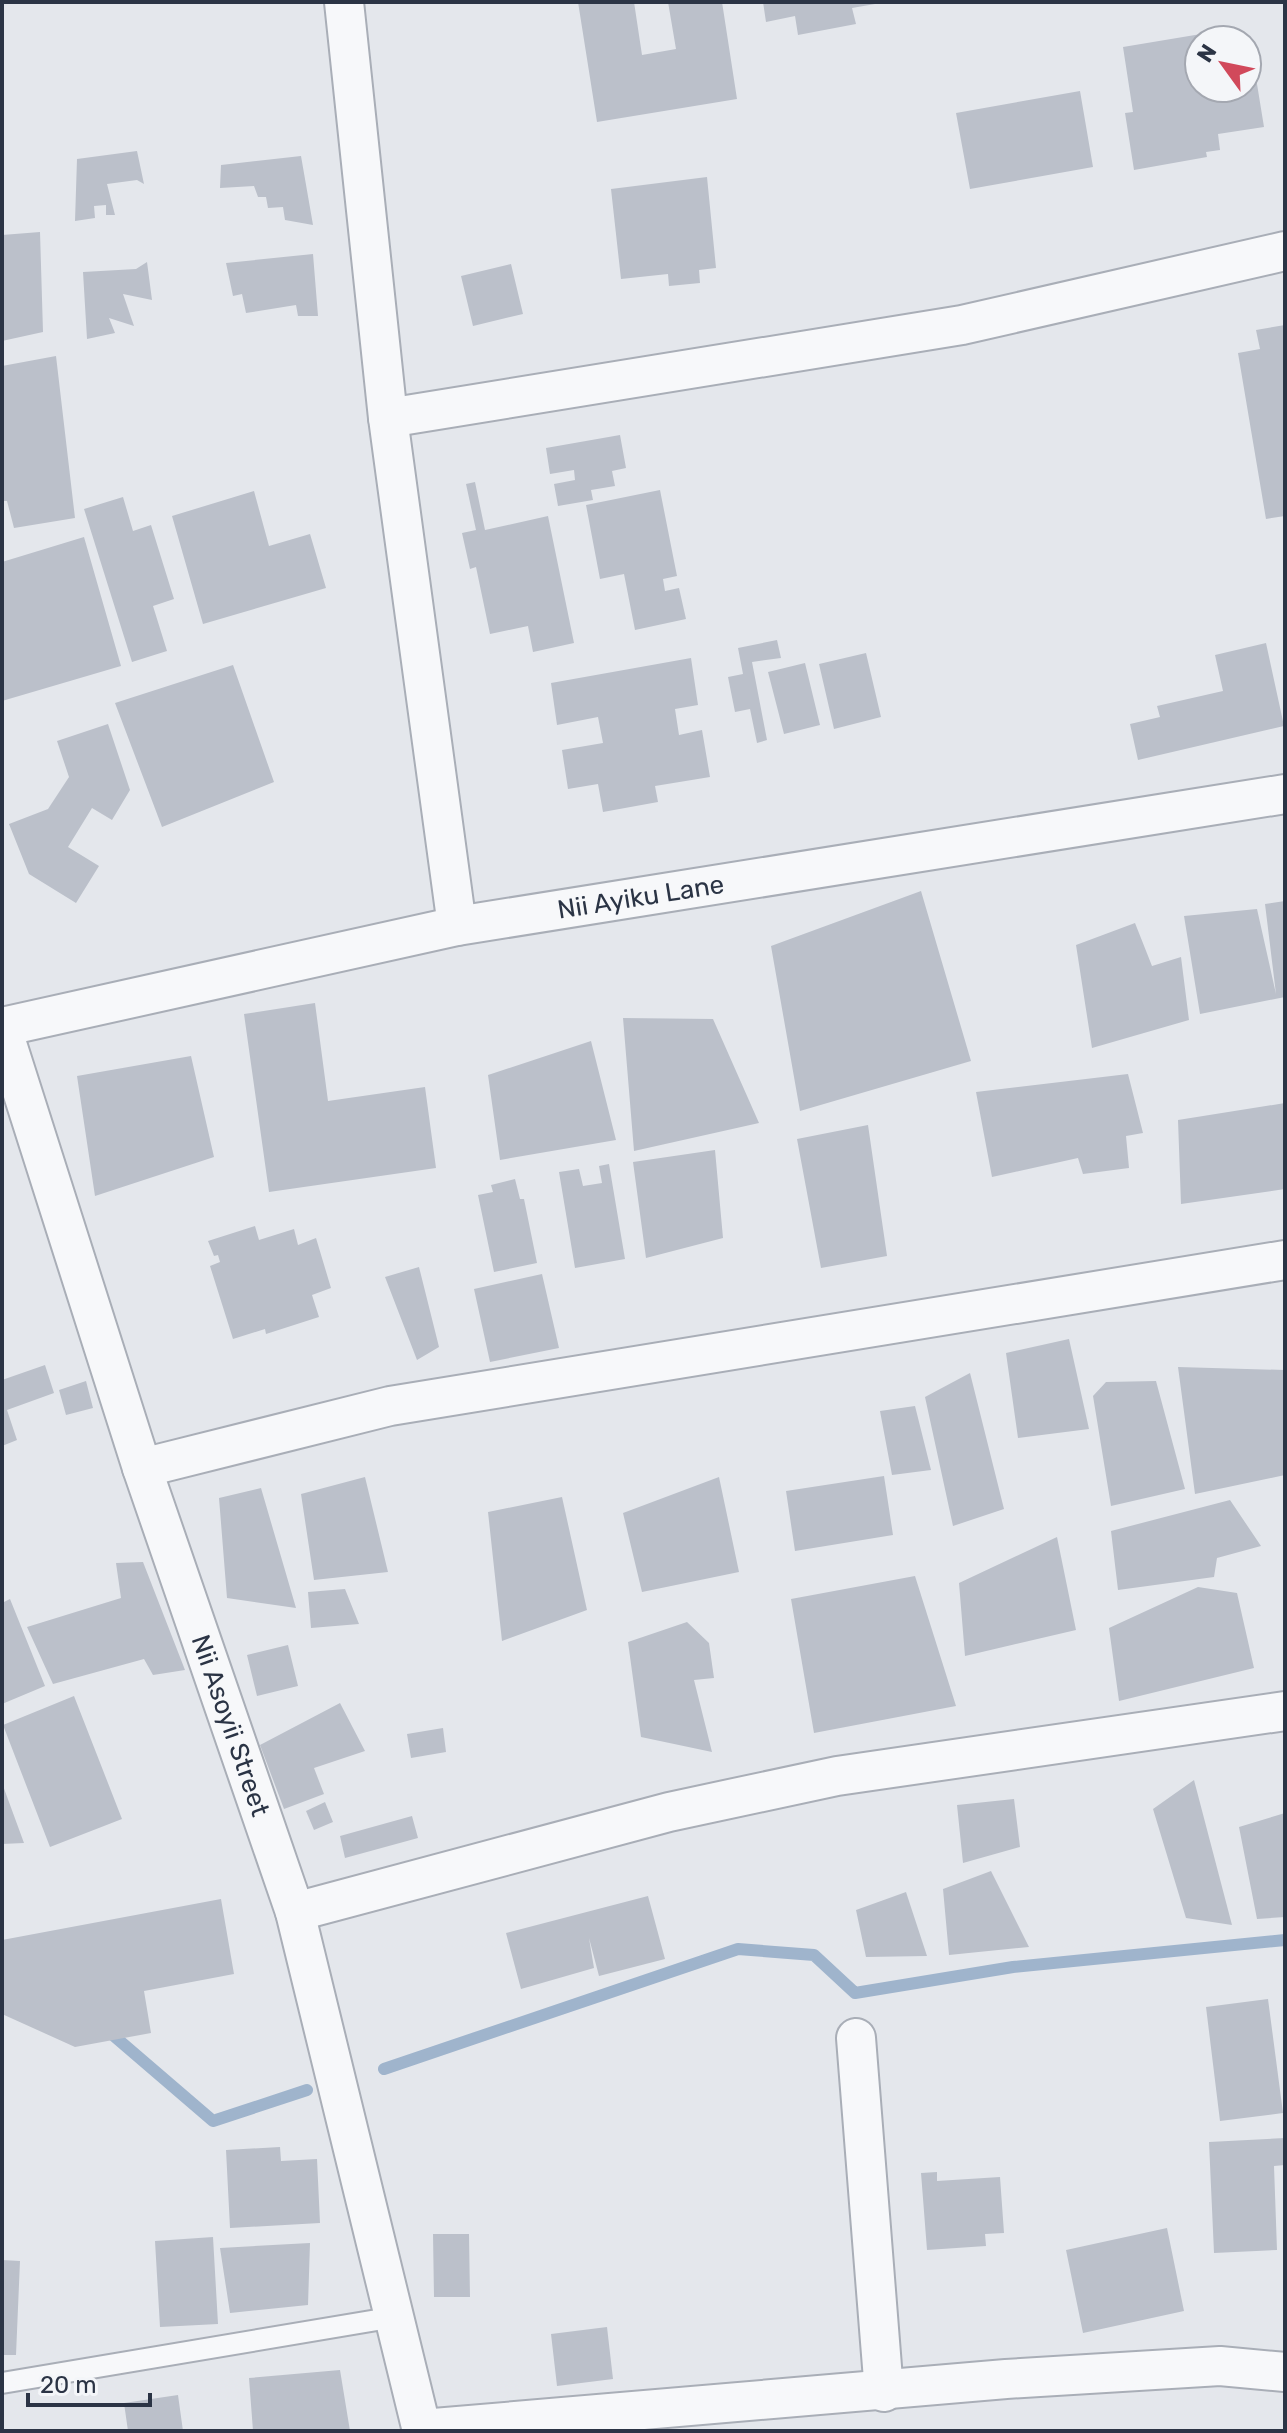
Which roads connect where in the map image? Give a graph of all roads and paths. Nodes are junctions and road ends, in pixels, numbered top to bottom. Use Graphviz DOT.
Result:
graph roads {
  1 [pos="344,2"];
  2 [pos="1285,251"];
  3 [pos="388,418"];
  4 [pos="1285,794"];
  5 [pos="457,926"];
  6 [pos="2,1028"];
  7 [pos="1285,1260"];
  8 [pos="142,1468"];
  9 [pos="1285,1711"];
  10 [pos="295,1912"];
  11 [pos="856,2038"];
  12 [pos="395,2317"];
  13 [pos="1285,2372"];
  14 [pos="2,2383"];
  15 [pos="884,2392"];
  16 [pos="422,2430"];
  1 -- 3 [label="street"];
  2 -- 3 [label="street"];
  3 -- 5 [label="street"];
  4 -- 5 [label="street, Nii Ayiku Lane"];
  5 -- 6 [label="street, Nii Ayiku Lane"];
  6 -- 8 [label="street, Nii Asoyii Street"];
  7 -- 8 [label="street"];
  8 -- 10 [label="street, Nii Asoyii Street"];
  9 -- 10 [label="street"];
  10 -- 12 [label="street, Nii Asoyii Street"];
  11 -- 15 [label="street"];
  12 -- 14 [label="lane"];
  12 -- 16 [label="street, Nii Asoyii Street"];
  13 -- 15 [label="street"];
  15 -- 16 [label="street"];
}
